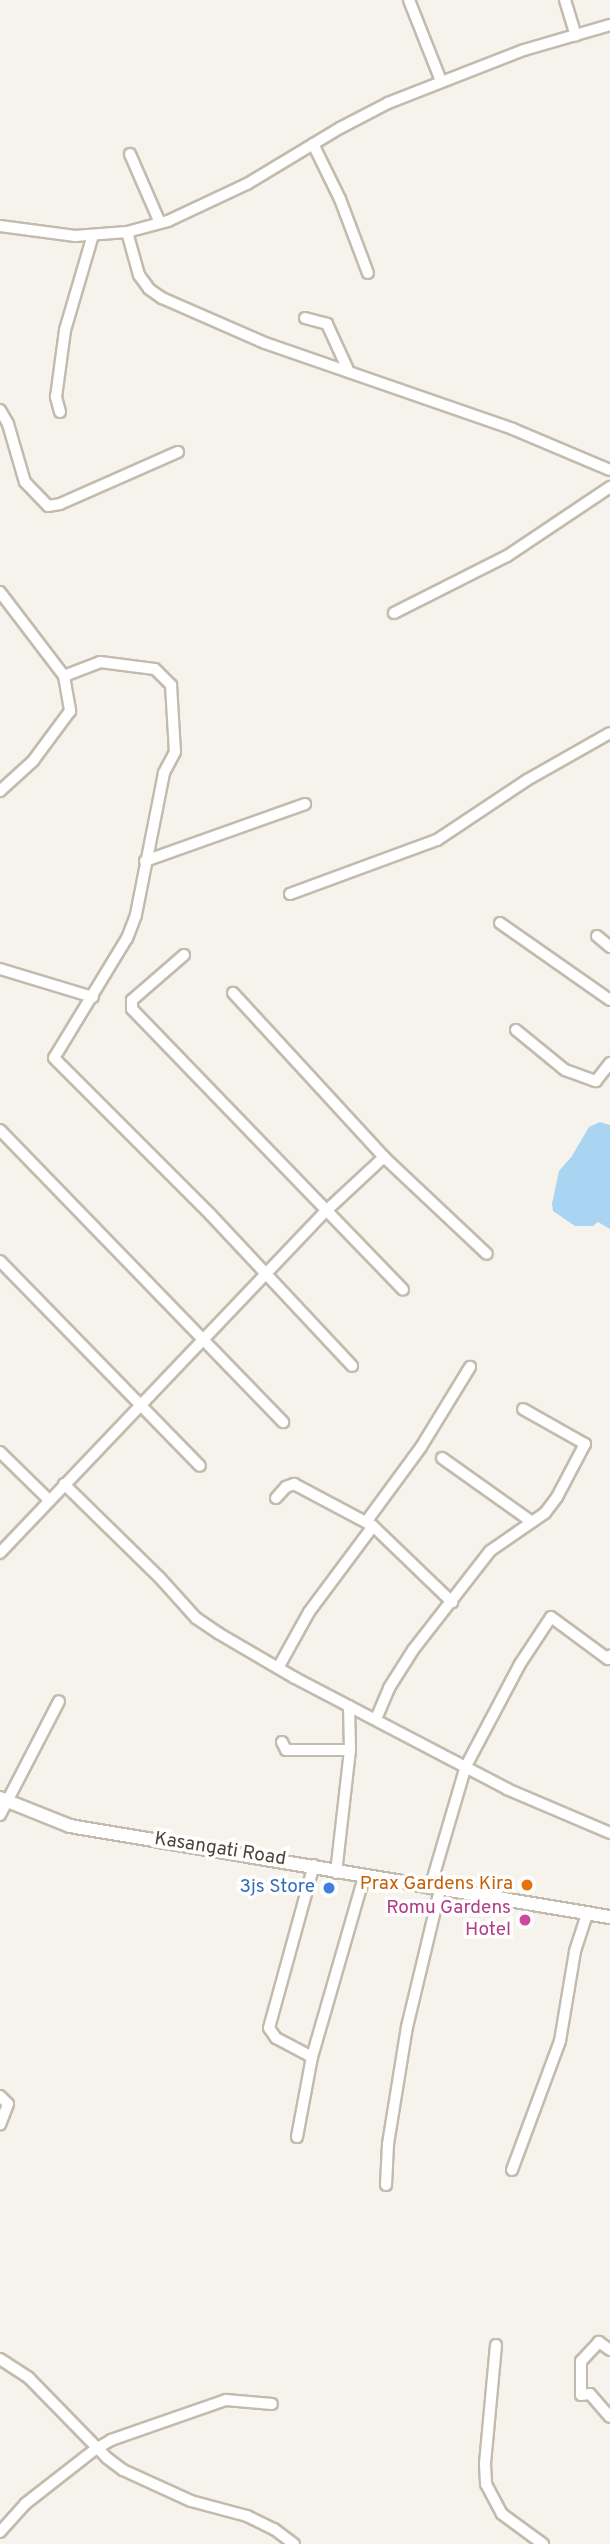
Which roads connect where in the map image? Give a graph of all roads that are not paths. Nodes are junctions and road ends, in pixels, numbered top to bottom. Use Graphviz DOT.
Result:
graph roads {
  1 [pos="409,0"];
  2 [pos="565,0"];
  3 [pos="610,24"];
  4 [pos="576,35"];
  5 [pos="441,81"];
  6 [pos="313,144"];
  7 [pos="130,154"];
  8 [pos="160,223"];
  9 [pos="0,226"];
  10 [pos="127,232"];
  11 [pos="93,235"];
  12 [pos="368,273"];
  13 [pos="305,318"];
  14 [pos="349,372"];
  15 [pos="0,410"];
  16 [pos="60,412"];
  17 [pos="178,452"];
  18 [pos="610,470"];
  19 [pos="610,487"];
  20 [pos="0,592"];
  21 [pos="394,613"];
  22 [pos="64,676"];
  23 [pos="610,733"];
  24 [pos="0,791"];
  25 [pos="305,804"];
  26 [pos="145,861"];
  27 [pos="290,894"];
  28 [pos="500,923"];
  29 [pos="597,936"];
  30 [pos="610,947"];
  31 [pos="184,955"];
  32 [pos="0,969"];
  33 [pos="233,993"];
  34 [pos="93,997"];
  35 [pos="610,1000"];
  36 [pos="516,1030"];
  37 [pos="610,1063"];
  38 [pos="0,1130"];
  39 [pos="384,1157"];
  40 [pos="327,1210"];
  41 [pos="487,1254"];
  42 [pos="0,1261"];
  43 [pos="265,1275"];
  44 [pos="403,1290"];
  45 [pos="202,1340"];
  46 [pos="352,1366"];
  47 [pos="470,1367"];
  48 [pos="141,1406"];
  49 [pos="523,1409"];
  50 [pos="283,1422"];
  51 [pos="0,1452"];
  52 [pos="442,1458"];
  53 [pos="200,1466"];
  54 [pos="64,1485"];
  55 [pos="276,1498"];
  56 [pos="49,1500"];
  57 [pos="532,1522"];
  58 [pos="369,1524"];
  59 [pos="0,1553"];
  60 [pos="452,1602"];
  61 [pos="610,1655"];
  62 [pos="278,1668"];
  63 [pos="59,1700"];
  64 [pos="349,1706"];
  65 [pos="376,1719"];
  66 [pos="282,1742"];
  67 [pos="350,1750"];
  68 [pos="466,1766"];
  69 [pos="4,1799"];
  70 [pos="0,1815"];
  71 [pos="610,1833"];
  72 [pos="314,1865"];
  73 [pos="336,1873"];
  74 [pos="363,1877"];
  75 [pos="435,1889"];
  76 [pos="587,1913"];
  77 [pos="610,1916"];
  78 [pos="312,2057"];
  79 [pos="0,2096"];
  80 [pos="0,2125"];
  81 [pos="297,2137"];
  82 [pos="512,2170"];
  83 [pos="386,2185"];
  84 [pos="496,2345"];
  85 [pos="610,2350"];
  86 [pos="0,2359"];
  87 [pos="272,2404"];
  88 [pos="610,2417"];
  89 [pos="97,2448"];
  90 [pos="0,2532"];
  91 [pos="294,2544"];
  92 [pos="544,2544"];
  1 -- 5 [label="street"];
  2 -- 4 [label="street"];
  3 -- 4 [label="street"];
  4 -- 5 [label="street"];
  5 -- 6 [label="street"];
  6 -- 8 [label="street"];
  6 -- 12 [label="street"];
  7 -- 8 [label="street"];
  8 -- 10 [label="street"];
  9 -- 11 [label="street"];
  10 -- 11 [label="street"];
  10 -- 14 [label="street"];
  11 -- 16 [label="street"];
  13 -- 14 [label="street"];
  14 -- 18 [label="street"];
  15 -- 17 [label="street"];
  19 -- 21 [label="street"];
  20 -- 22 [label="street"];
  22 -- 24 [label="street"];
  22 -- 26 [label="street"];
  23 -- 27 [label="street"];
  25 -- 26 [label="street"];
  26 -- 34 [label="street"];
  28 -- 35 [label="street"];
  29 -- 30 [label="street"];
  31 -- 40 [label="street"];
  32 -- 34 [label="street"];
  33 -- 39 [label="street"];
  34 -- 43 [label="street"];
  36 -- 37 [label="street"];
  38 -- 45 [label="street"];
  39 -- 40 [label="street"];
  39 -- 41 [label="street"];
  40 -- 43 [label="street"];
  40 -- 44 [label="street"];
  42 -- 48 [label="street"];
  43 -- 45 [label="street"];
  43 -- 46 [label="street"];
  45 -- 48 [label="street"];
  45 -- 50 [label="street"];
  47 -- 58 [label="street"];
  48 -- 53 [label="street"];
  48 -- 54 [label="street"];
  49 -- 57 [label="street"];
  51 -- 56 [label="street"];
  52 -- 57 [label="street"];
  54 -- 56 [label="street"];
  54 -- 62 [label="street"];
  55 -- 58 [label="street"];
  56 -- 59 [label="street"];
  57 -- 60 [label="street"];
  58 -- 60 [label="street"];
  58 -- 62 [label="street"];
  60 -- 65 [label="street"];
  61 -- 68 [label="street"];
  62 -- 64 [label="street"];
  63 -- 69 [label="street"];
  64 -- 65 [label="street"];
  64 -- 67 [label="street"];
  65 -- 68 [label="street"];
  66 -- 67 [label="street"];
  67 -- 73 [label="street"];
  68 -- 71 [label="street"];
  68 -- 75 [label="street"];
  69 -- 70 [label="street"];
  69 -- 72 [label="street, Kasangati Road"];
  72 -- 73 [label="street, Kasangati Road"];
  72 -- 78 [label="street"];
  73 -- 74 [label="street, Kasangati Road"];
  74 -- 75 [label="street, Kasangati Road"];
  74 -- 78 [label="street"];
  75 -- 76 [label="street, Kasangati Road"];
  75 -- 83 [label="street"];
  76 -- 77 [label="street, Kasangati Road"];
  76 -- 82 [label="street"];
  78 -- 81 [label="street"];
  79 -- 80 [label="street"];
  84 -- 92 [label="street"];
  85 -- 88 [label="street"];
  86 -- 89 [label="street"];
  87 -- 89 [label="street"];
  89 -- 90 [label="street"];
  89 -- 91 [label="street"];
}
